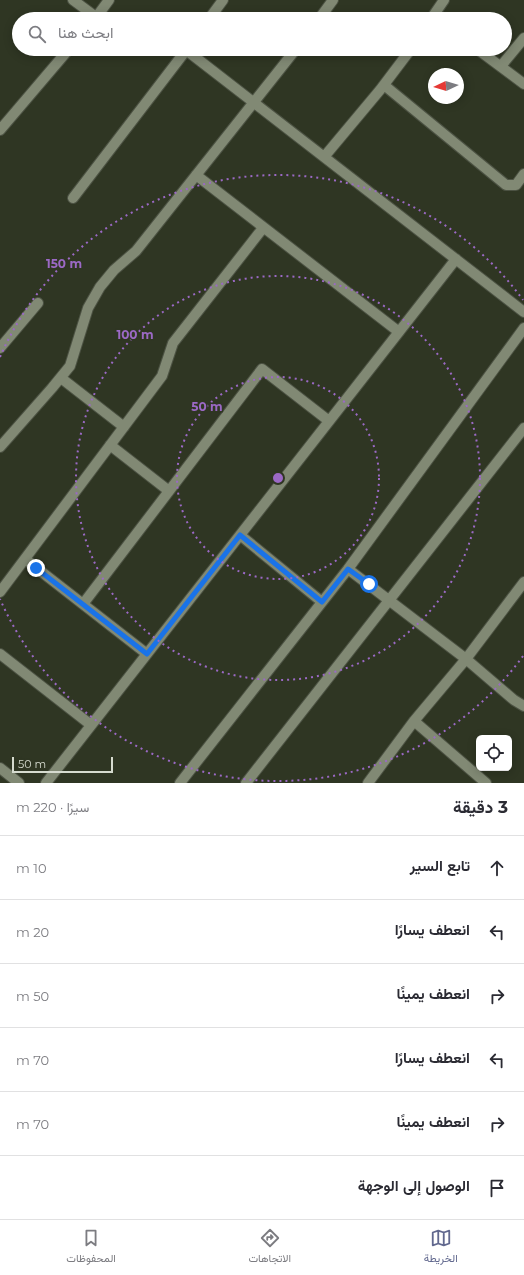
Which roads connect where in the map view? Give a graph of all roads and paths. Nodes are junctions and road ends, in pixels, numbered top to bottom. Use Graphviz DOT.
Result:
graph roads {
  1 [pos="73,0"];
  2 [pos="109,0"];
  3 [pos="223,0"];
  4 [pos="333,0"];
  5 [pos="444,0"];
  6 [pos="88,12"];
  7 [pos="100,12"];
  8 [pos="214,12"];
  9 [pos="324,12"];
  10 [pos="437,12"];
  11 [pos="524,38"];
  12 [pos="512,53"];
  13 [pos="63,56"];
  14 [pos="182,56"];
  15 [pos="195,56"];
  16 [pos="291,56"];
  17 [pos="406,56"];
  18 [pos="487,56"];
  19 [pos="509,56"];
  20 [pos="501,66"];
  21 [pos="524,84"];
  22 [pos="384,85"];
  23 [pos="254,103"];
  24 [pos="0,130"];
  25 [pos="324,157"];
  26 [pos="524,174"];
  27 [pos="196,176"];
  28 [pos="73,198"];
  29 [pos="263,228"];
  30 [pos="456,259"];
  31 [pos="38,303"];
  32 [pos="524,312"];
  33 [pos="524,328"];
  34 [pos="399,332"];
  35 [pos="0,348"];
  36 [pos="60,378"];
  37 [pos="329,421"];
  38 [pos="124,427"];
  39 [pos="524,428"];
  40 [pos="110,445"];
  41 [pos="0,447"];
  42 [pos="169,491"];
  43 [pos="240,535"];
  44 [pos="25,559"];
  45 [pos="348,569"];
  46 [pos="524,582"];
  47 [pos="0,592"];
  48 [pos="389,600"];
  49 [pos="322,602"];
  50 [pos="83,604"];
  51 [pos="0,654"];
  52 [pos="147,654"];
  53 [pos="466,659"];
  54 [pos="524,706"];
  55 [pos="414,721"];
  56 [pos="91,725"];
  57 [pos="0,768"];
  58 [pos="19,783"];
  59 [pos="46,783"];
  60 [pos="180,783"];
  61 [pos="246,783"];
  62 [pos="368,783"];
  63 [pos="486,783"];
  1 -- 6 [label="street"];
  2 -- 7 [label="street"];
  3 -- 8 [label="street"];
  4 -- 9 [label="street"];
  5 -- 10 [label="street"];
  11 -- 12 [label="street"];
  13 -- 24 [label="street"];
  14 -- 28 [label="street"];
  15 -- 23 [label="street"];
  16 -- 23 [label="street"];
  17 -- 22 [label="street"];
  18 -- 20 [label="street"];
  19 -- 20 [label="street"];
  20 -- 21 [label="street"];
  22 -- 25 [label="street"];
  22 -- 26 [label="street"];
  23 -- 25 [label="street"];
  23 -- 27 [label="street"];
  25 -- 30 [label="street"];
  27 -- 29 [label="street"];
  27 -- 36 [label="street"];
  29 -- 34 [label="street"];
  29 -- 38 [label="street"];
  30 -- 32 [label="street"];
  30 -- 34 [label="street"];
  31 -- 35 [label="street"];
  33 -- 45 [label="street"];
  34 -- 37 [label="street"];
  36 -- 38 [label="street"];
  36 -- 41 [label="street"];
  37 -- 42 [label="street"];
  37 -- 43 [label="street"];
  38 -- 40 [label="street"];
  39 -- 48 [label="street"];
  40 -- 42 [label="street"];
  40 -- 44 [label="street"];
  42 -- 50 [label="street"];
  43 -- 49 [label="street"];
  43 -- 52 [label="street"];
  44 -- 47 [label="street"];
  44 -- 50 [label="street"];
  45 -- 48 [label="street"];
  45 -- 49 [label="street"];
  46 -- 53 [label="street"];
  48 -- 53 [label="street"];
  48 -- 61 [label="street"];
  49 -- 60 [label="street"];
  50 -- 52 [label="street"];
  51 -- 56 [label="street"];
  52 -- 56 [label="street"];
  53 -- 54 [label="street"];
  53 -- 55 [label="street"];
  55 -- 62 [label="street"];
  55 -- 63 [label="street"];
  56 -- 59 [label="street"];
  57 -- 58 [label="street"];
}
